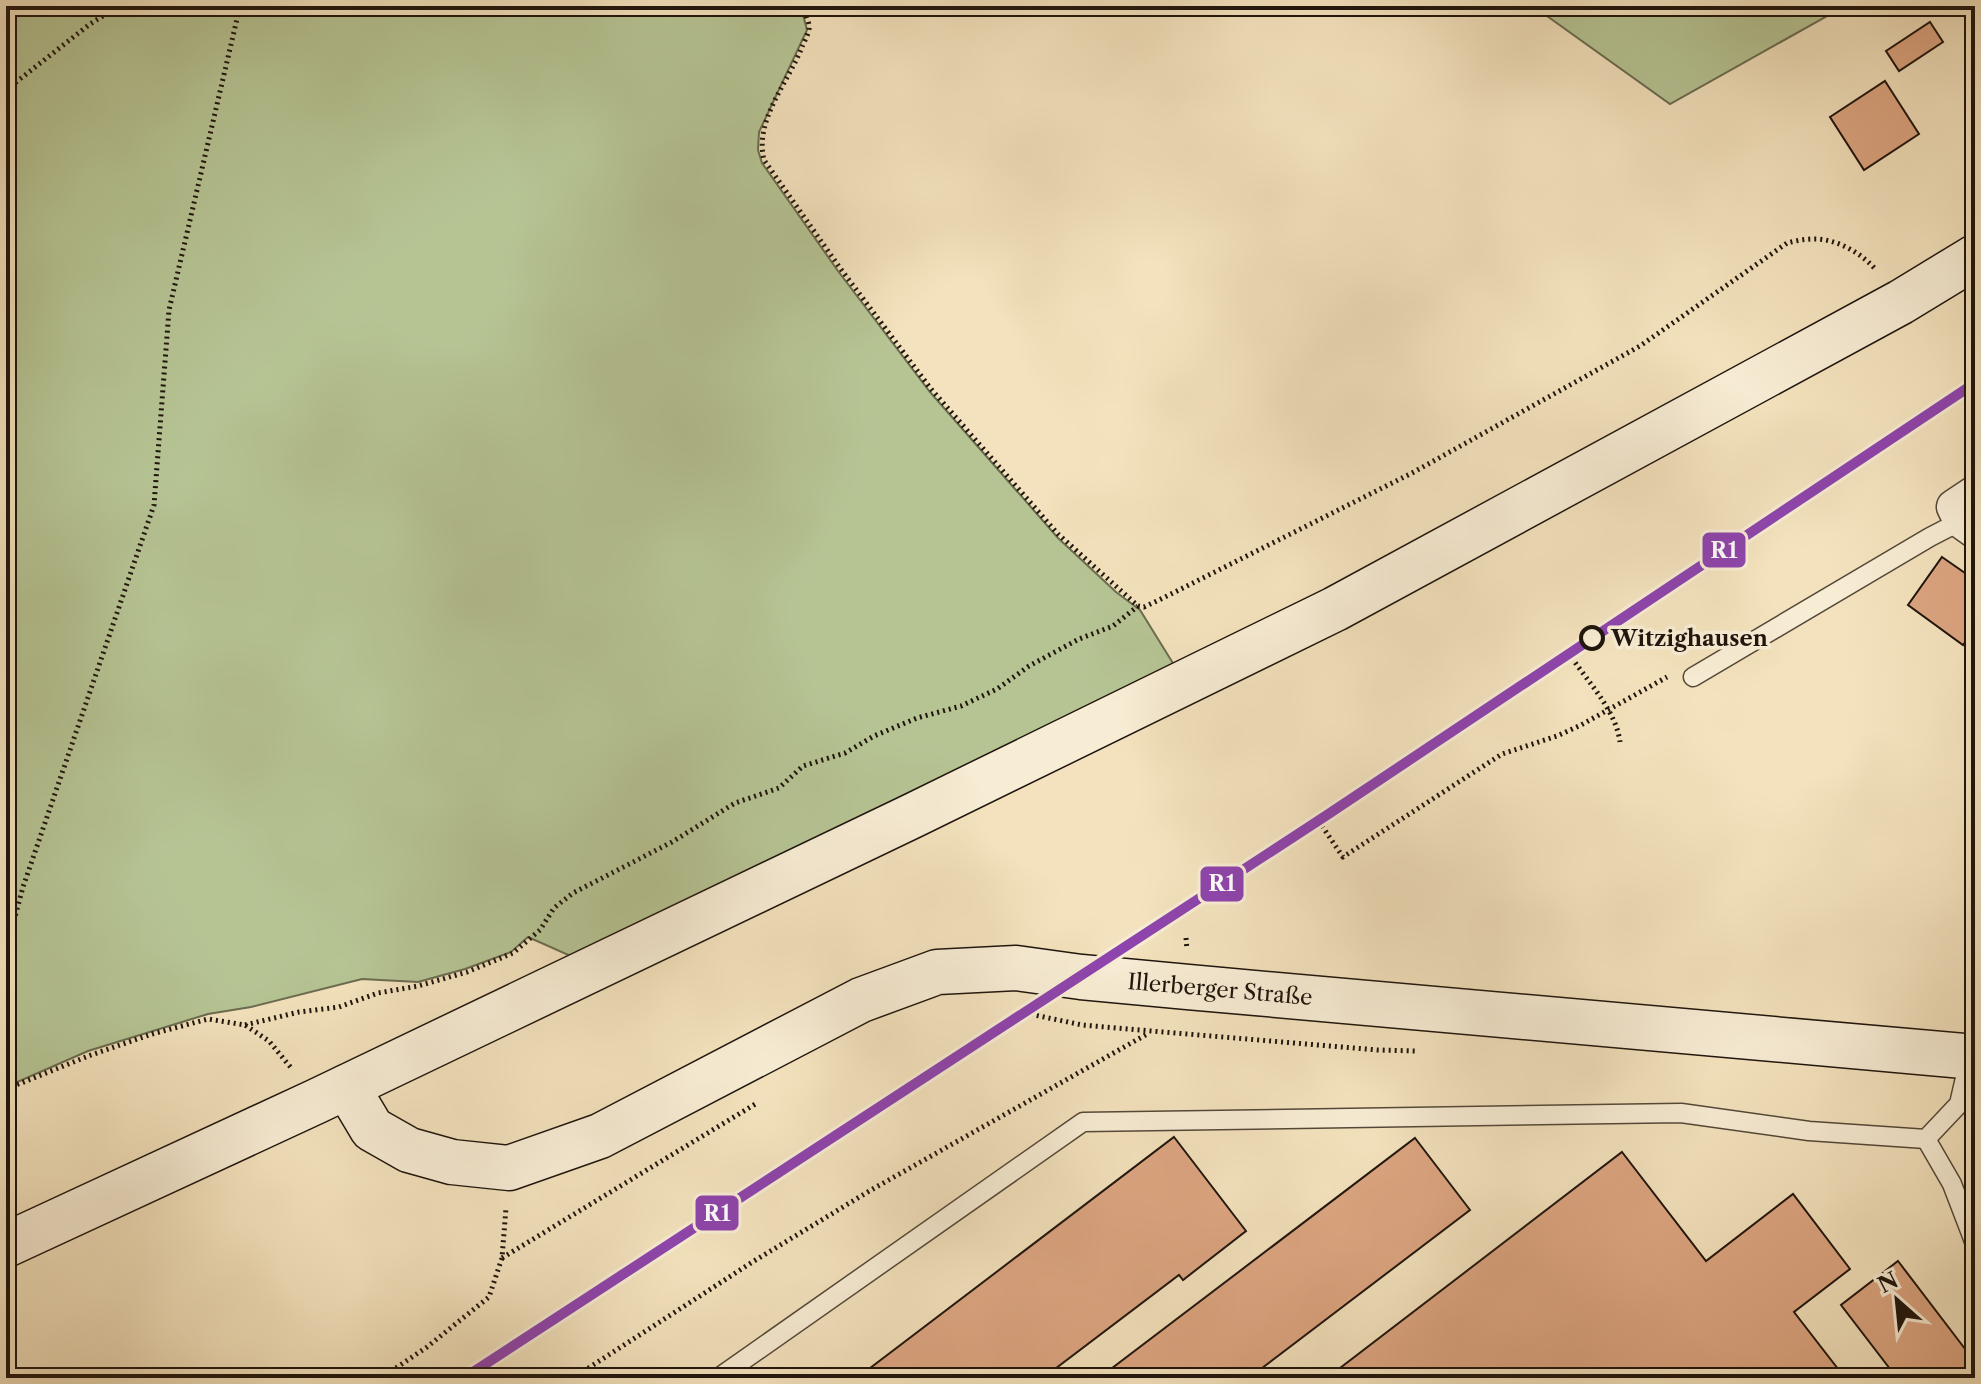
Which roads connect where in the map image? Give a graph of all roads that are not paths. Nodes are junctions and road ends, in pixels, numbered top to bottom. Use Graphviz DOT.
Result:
graph roads {
  1 [pos="1975,257"];
  2 [pos="1966,513"];
  3 [pos="1693,677"];
  4 [pos="1973,1057"];
  5 [pos="332,1094"];
  6 [pos="1926,1139"];
  7 [pos="1975,1244"];
  8 [pos="6,1245"];
  9 [pos="718,1378"];
  1 -- 5 [label="main road"];
  2 -- 3 [label="lane"];
  4 -- 5 [label="main road, Illerberger Straße"];
  4 -- 6 [label="lane"];
  5 -- 8 [label="main road"];
  6 -- 7 [label="lane"];
  6 -- 9 [label="lane"];
}
